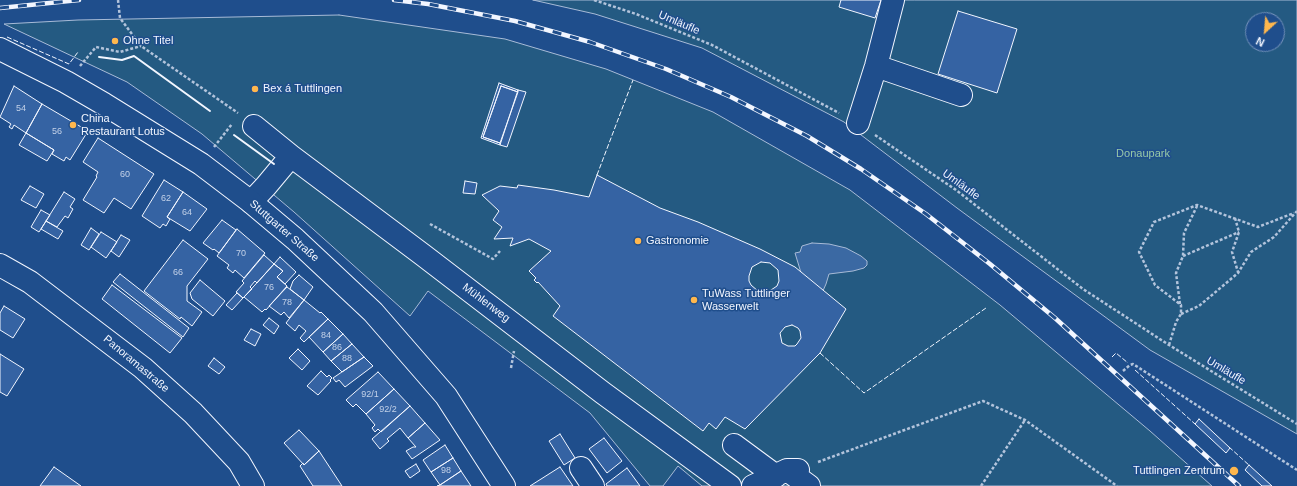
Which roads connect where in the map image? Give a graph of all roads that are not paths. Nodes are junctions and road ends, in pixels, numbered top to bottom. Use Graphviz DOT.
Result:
graph roads {
  1 [pos="893,0"];
  2 [pos="0,48"];
  3 [pos="876,66"];
  4 [pos="961,94"];
  5 [pos="246,120"];
  6 [pos="858,123"];
  7 [pos="291,156"];
  8 [pos="250,202"];
  9 [pos="0,265"];
  10 [pos="734,445"];
  11 [pos="581,468"];
  12 [pos="792,475"];
  13 [pos="253,486"];
  14 [pos="504,486"];
  15 [pos="593,486"];
  16 [pos="730,486"];
  17 [pos="753,486"];
  1 -- 3 [label="main road"];
  2 -- 8 [label="main road, Stuttgarter Straße"];
  3 -- 4 [label="main road"];
  3 -- 6 [label="main road"];
  5 -- 7 [label="main road, Mühlenweg"];
  7 -- 8 [label="main road"];
  7 -- 16 [label="main road, Mühlenweg"];
  8 -- 14 [label="main road, Stuttgarter Straße"];
  9 -- 13 [label="main road, Panoramastraße"];
  10 -- 12 [label="main road"];
  11 -- 15 [label="main road"];
  12 -- 17 [label="main road"];
}
